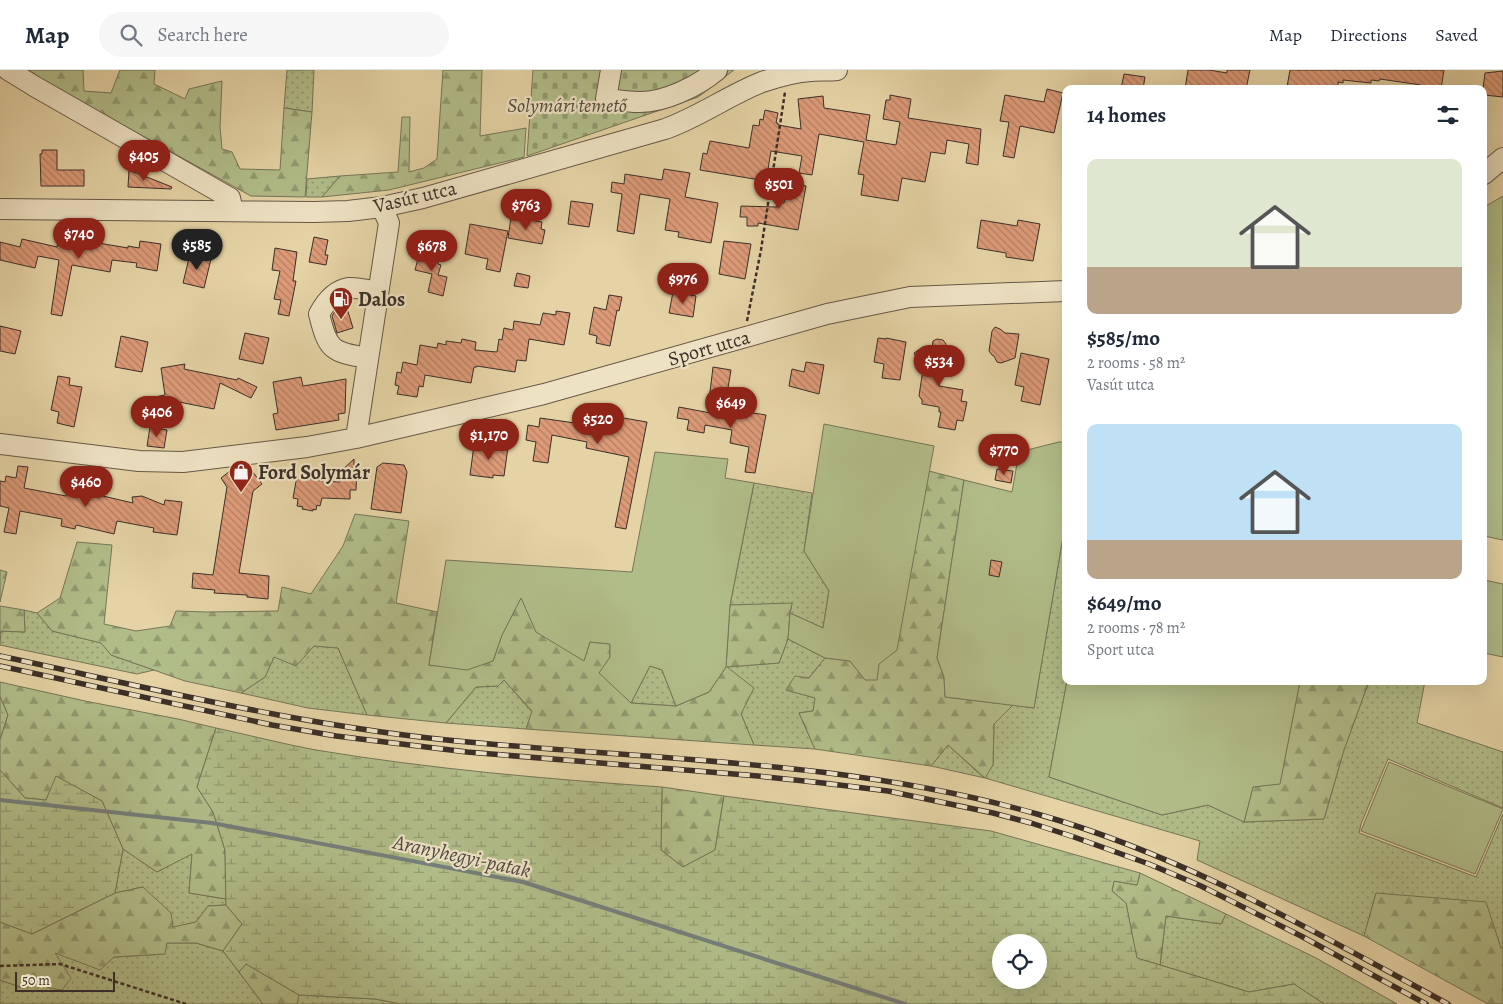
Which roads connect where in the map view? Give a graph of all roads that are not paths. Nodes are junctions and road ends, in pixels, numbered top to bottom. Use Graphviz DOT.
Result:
graph roads {
  1 [pos="8,70"];
  2 [pos="611,70"];
  3 [pos="717,70"];
  4 [pos="838,70"];
  5 [pos="807,71"];
  6 [pos="1503,158"];
  7 [pos="1487,171"];
  8 [pos="382,207"];
  9 [pos="0,209"];
  10 [pos="233,211"];
  11 [pos="1062,291"];
  12 [pos="378,292"];
  13 [pos="368,358"];
  14 [pos="356,438"];
  15 [pos="0,444"];
  1 -- 10 [label="street"];
  2 -- 3 [label="street"];
  4 -- 5 [label="street, Vasút utca"];
  5 -- 8 [label="street, Vasút utca"];
  6 -- 7 [label="street"];
  8 -- 10 [label="street, Vasút utca"];
  8 -- 12 [label="street"];
  9 -- 10 [label="street, Vasút utca"];
  11 -- 14 [label="street, Sport utca"];
  12 -- 13 [label="street"];
  12 -- 13 [label="street"];
  13 -- 14 [label="street"];
  14 -- 15 [label="street, Sport utca"];
}
